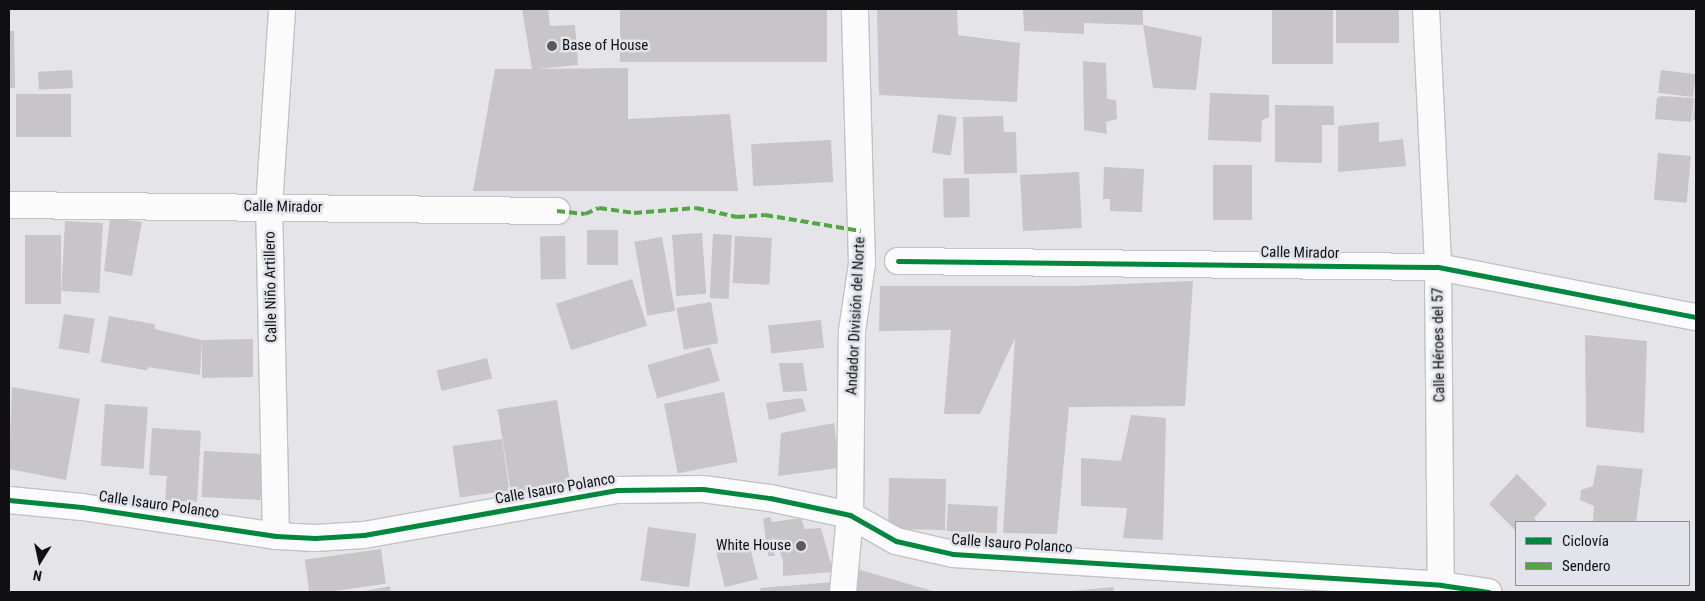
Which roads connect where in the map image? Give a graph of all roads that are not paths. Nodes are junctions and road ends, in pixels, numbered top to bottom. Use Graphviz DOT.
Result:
graph roads {
  1 [pos="282,9"];
  2 [pos="855,9"];
  3 [pos="1426,9"];
  4 [pos="9,205"];
  5 [pos="269,207"];
  6 [pos="557,211"];
  7 [pos="898,260"];
  8 [pos="1438,267"];
  9 [pos="1696,317"];
  10 [pos="9,500"];
  11 [pos="850,515"];
  12 [pos="276,536"];
  13 [pos="1441,588"];
  14 [pos="843,592"];
  15 [pos="1488,592"];
  1 -- 5 [label="street, Calle Niño Artillero"];
  2 -- 11 [label="street, Andador División del Norte"];
  3 -- 8 [label="street, Calle Héroes del 57"];
  4 -- 5 [label="street, Calle Mirador"];
  5 -- 6 [label="street, Calle Mirador"];
  5 -- 12 [label="street, Calle Niño Artillero"];
  7 -- 8 [label="street, Calle Mirador"];
  8 -- 9 [label="street, Calle Mirador"];
  8 -- 13 [label="street, Calle Héroes del 57"];
  10 -- 12 [label="street, Calle Isauro Polanco"];
  11 -- 12 [label="street, Calle Isauro Polanco"];
  11 -- 13 [label="street, Calle Isauro Polanco"];
  11 -- 14 [label="street, Andador División del Norte"];
  13 -- 15 [label="street, Calle Isauro Polanco"];
}
